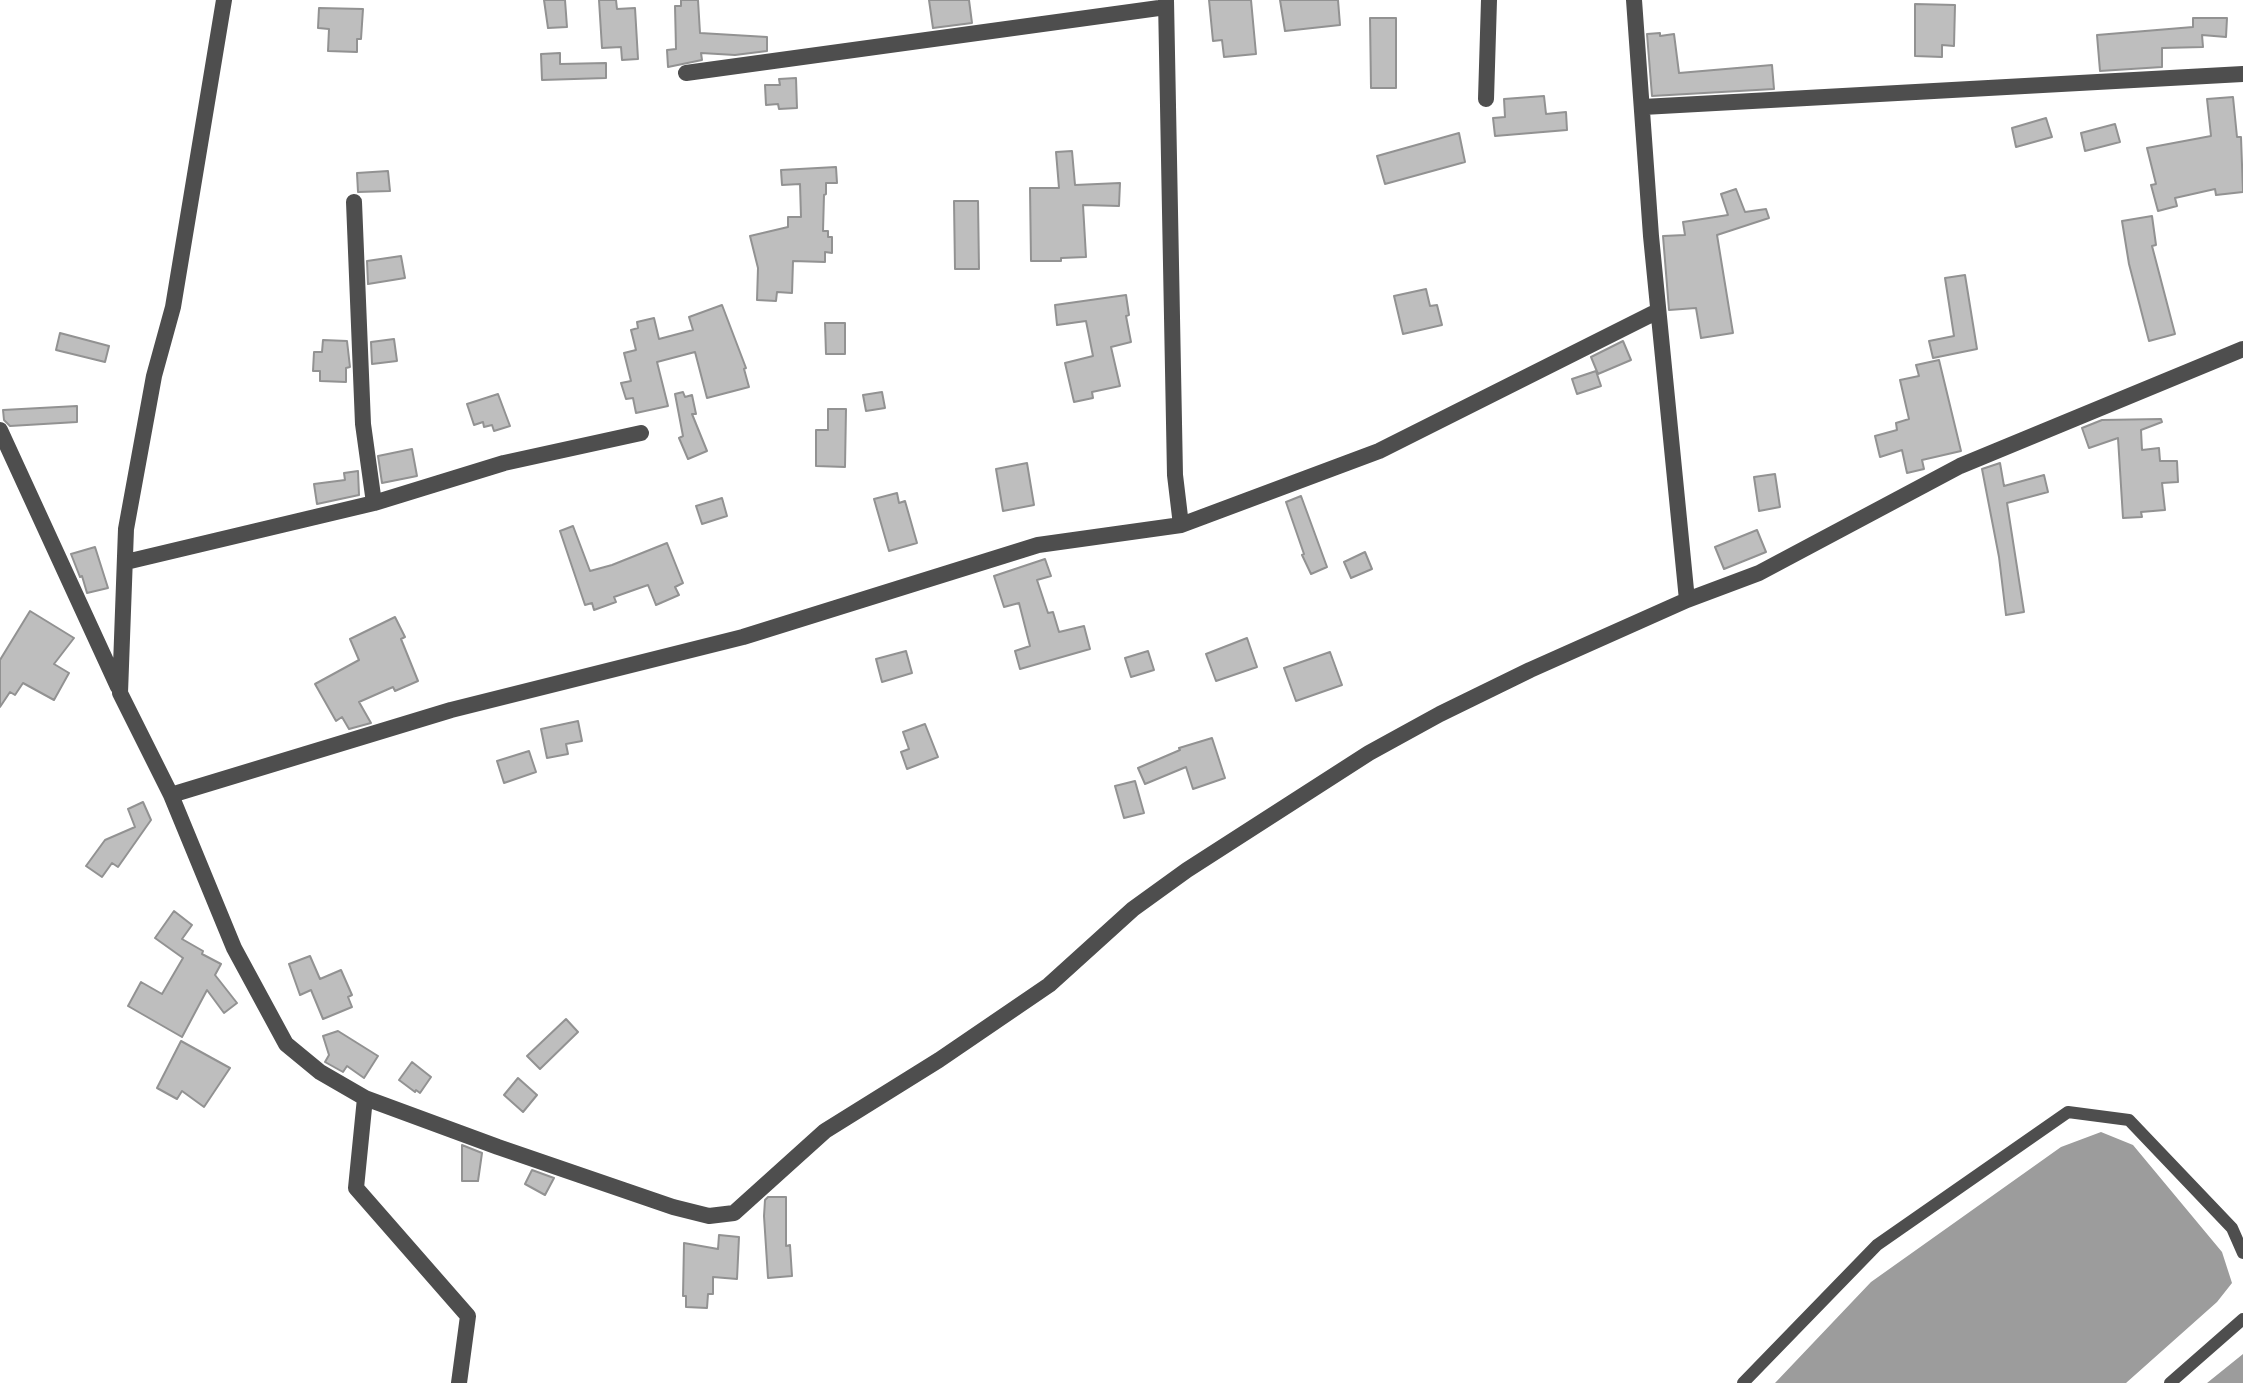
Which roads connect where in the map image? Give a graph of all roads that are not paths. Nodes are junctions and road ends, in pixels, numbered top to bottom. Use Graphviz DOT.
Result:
graph roads {
  1 [pos="224,0"];
  2 [pos="1489,0"];
  3 [pos="1634,0"];
  4 [pos="1166,4"];
  5 [pos="686,73"];
  6 [pos="2243,74"];
  7 [pos="1486,99"];
  8 [pos="1643,107"];
  9 [pos="354,202"];
  10 [pos="1658,311"];
  11 [pos="2243,349"];
  12 [pos="0,430"];
  13 [pos="641,433"];
  14 [pos="374,503"];
  15 [pos="1181,525"];
  16 [pos="126,562"];
  17 [pos="1687,600"];
  18 [pos="120,693"];
  19 [pos="171,795"];
  20 [pos="365,1098"];
  21 [pos="2243,1253"];
  22 [pos="2243,1319"];
  23 [pos="459,1383"];
  24 [pos="1743,1383"];
  25 [pos="2170,1383"];
  1 -- 16 [label="street"];
  2 -- 7 [label="street"];
  3 -- 8 [label="street"];
  4 -- 5 [label="street"];
  4 -- 15 [label="street"];
  6 -- 8 [label="street"];
  8 -- 10 [label="street"];
  9 -- 14 [label="street"];
  10 -- 15 [label="street"];
  10 -- 17 [label="street"];
  11 -- 17 [label="street"];
  12 -- 18 [label="street"];
  13 -- 14 [label="street"];
  14 -- 16 [label="street"];
  15 -- 19 [label="street"];
  16 -- 18 [label="street"];
  17 -- 20 [label="street"];
  18 -- 19 [label="street"];
  19 -- 20 [label="street"];
  20 -- 23 [label="street"];
  21 -- 24 [label="lane"];
  22 -- 25 [label="lane"];
}
